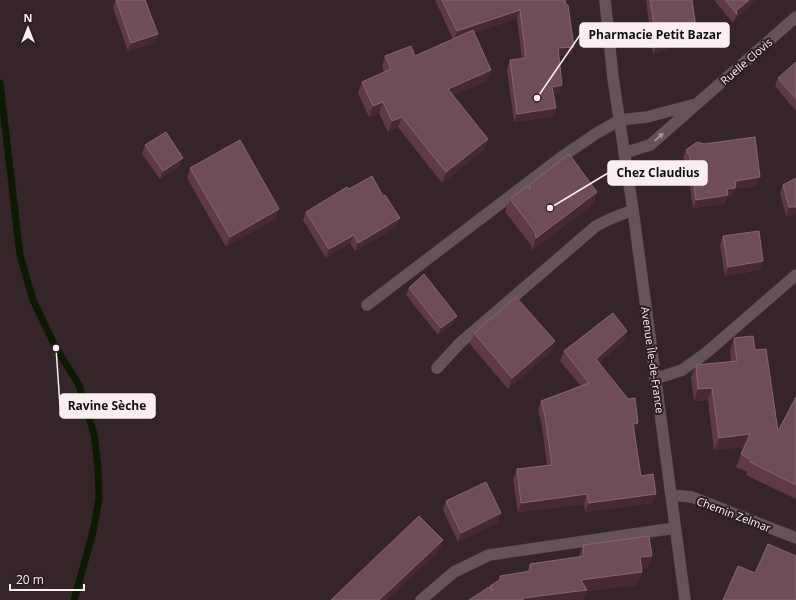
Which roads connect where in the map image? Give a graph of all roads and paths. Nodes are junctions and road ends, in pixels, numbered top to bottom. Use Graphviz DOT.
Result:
graph roads {
  1 [pos="605,0"];
  2 [pos="796,17"];
  3 [pos="696,104"];
  4 [pos="620,120"];
  5 [pos="624,152"];
  6 [pos="633,210"];
  7 [pos="796,275"];
  8 [pos="367,305"];
  9 [pos="437,368"];
  10 [pos="655,379"];
  11 [pos="671,495"];
  12 [pos="675,528"];
  13 [pos="796,538"];
  14 [pos="420,600"];
  15 [pos="685,600"];
  1 -- 4 [label="street, Avenue Île-de-France"];
  2 -- 3 [label="street, Ruelle Clovis"];
  3 -- 4 [label="street, Ruelle Clovis"];
  5 -- 3 [label="street, Ruelle Clovis, one-way"];
  4 -- 5 [label="street, Avenue Île-de-France"];
  4 -- 8 [label="street"];
  5 -- 6 [label="street, Avenue Île-de-France"];
  6 -- 9 [label="street"];
  6 -- 10 [label="street, Avenue Île-de-France"];
  7 -- 10 [label="street"];
  10 -- 11 [label="street, Avenue Île-de-France"];
  11 -- 12 [label="street, Avenue Île-de-France"];
  11 -- 13 [label="street, Chemin Zelmar"];
  12 -- 14 [label="street"];
  12 -- 15 [label="street, Avenue Île-de-France"];
}
